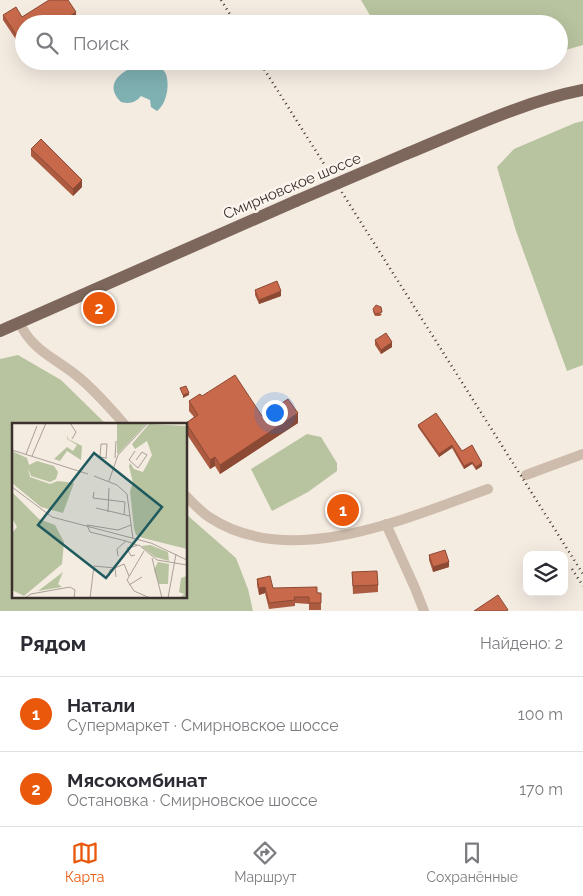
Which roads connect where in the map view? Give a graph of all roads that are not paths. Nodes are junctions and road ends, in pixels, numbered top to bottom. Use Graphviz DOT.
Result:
graph roads {
  1 [pos="583,90"];
  2 [pos="19,322"];
  3 [pos="0,331"];
  4 [pos="124,423"];
  5 [pos="583,454"];
  6 [pos="526,474"];
  7 [pos="488,489"];
  8 [pos="188,498"];
  9 [pos="386,524"];
  10 [pos="424,611"];
  1 -- 2 [label="main road, Смирновское шоссе, bridge"];
  2 -- 3 [label="main road, Смирновское шоссе"];
  2 -- 4 [label="street"];
  5 -- 6 [label="street"];
  7 -- 9 [label="street"];
  8 -- 9 [label="street"];
  9 -- 10 [label="street"];
}
